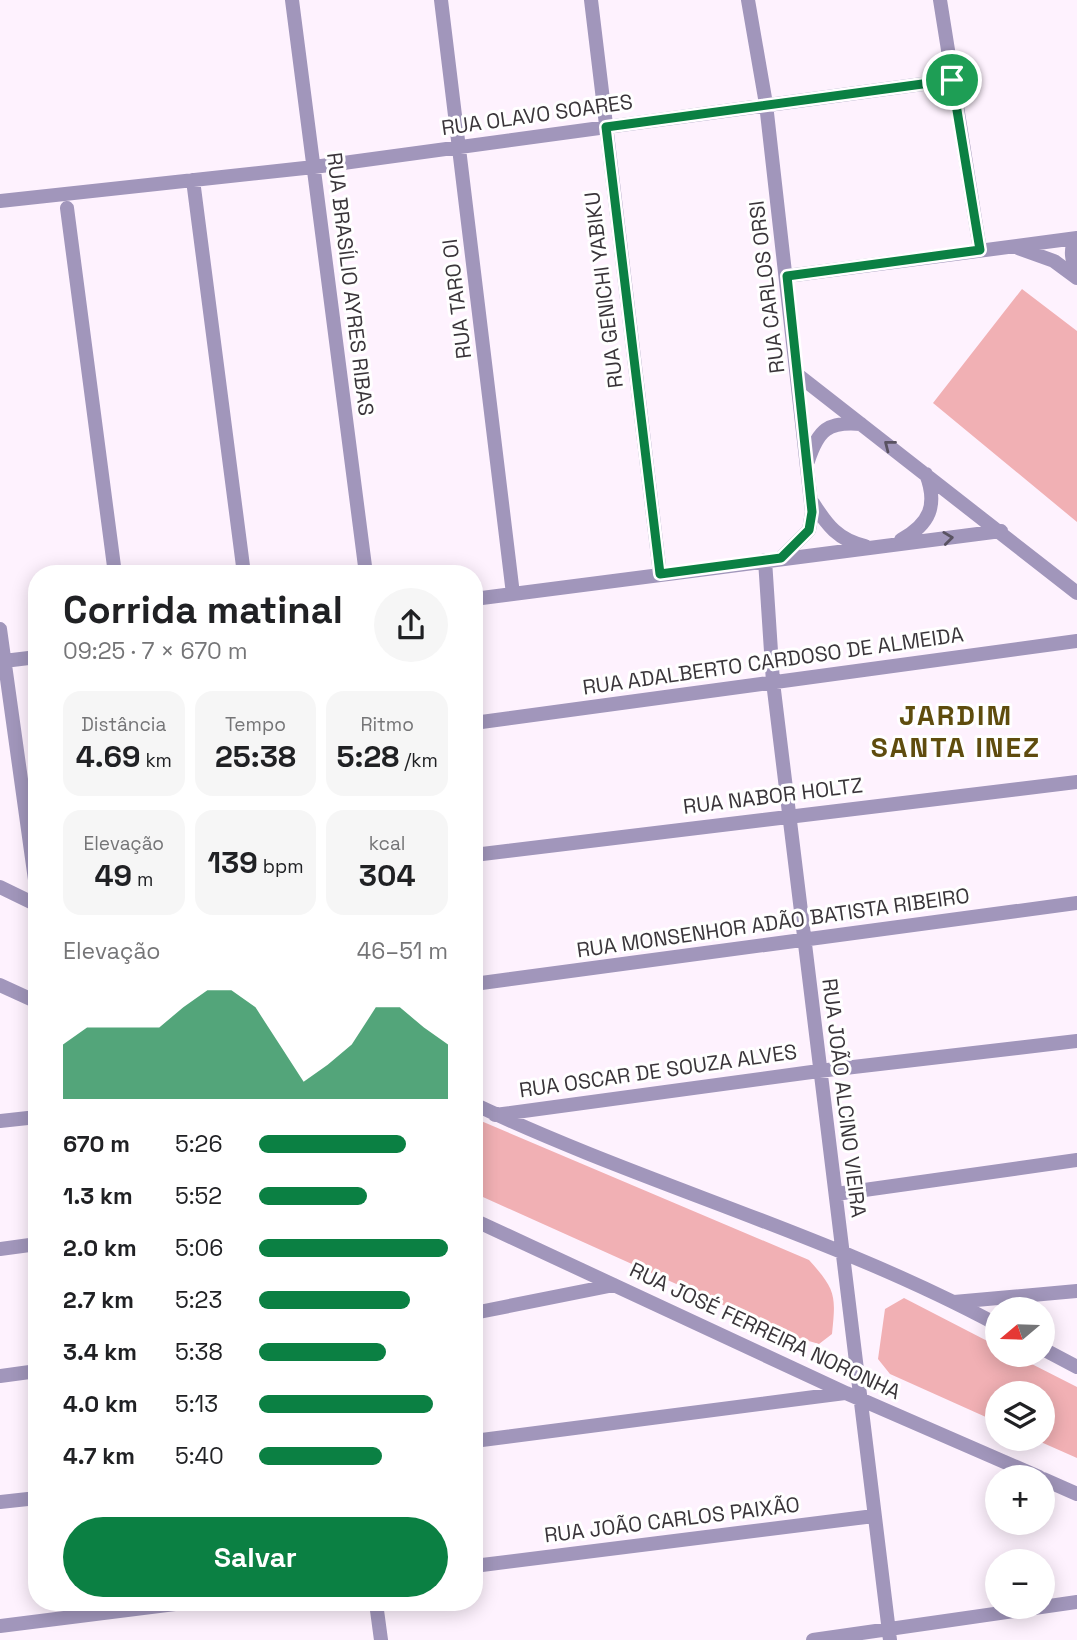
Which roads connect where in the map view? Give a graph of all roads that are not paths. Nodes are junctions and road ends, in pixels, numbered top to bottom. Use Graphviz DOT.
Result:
graph roads {
  1 [pos="292,0"];
  2 [pos="442,0"];
  3 [pos="591,0"];
  4 [pos="748,0"];
  5 [pos="940,0"];
  6 [pos="952,80"];
  7 [pos="766,104"];
  8 [pos="606,127"];
  9 [pos="459,147"];
  10 [pos="314,167"];
  11 [pos="193,180"];
  12 [pos="0,201"];
  13 [pos="67,208"];
  14 [pos="1076,238"];
  15 [pos="1013,246"];
  16 [pos="980,250"];
  17 [pos="1077,275"];
  18 [pos="787,276"];
  19 [pos="798,375"];
  20 [pos="862,424"];
  21 [pos="807,466"];
  22 [pos="925,473"];
  23 [pos="810,499"];
  24 [pos="1001,531"];
  25 [pos="894,544"];
  26 [pos="869,547"];
  27 [pos="781,558"];
  28 [pos="765,560"];
  29 [pos="114,565"];
  30 [pos="243,565"];
  31 [pos="365,565"];
  32 [pos="660,574"];
  33 [pos="1077,593"];
  34 [pos="513,594"];
  35 [pos="483,598"];
  36 [pos="0,629"];
  37 [pos="1077,641"];
  38 [pos="28,658"];
  39 [pos="4,661"];
  40 [pos="772,682"];
  41 [pos="483,722"];
  42 [pos="7,724"];
  43 [pos="1077,782"];
  44 [pos="788,815"];
  45 [pos="28,843"];
  46 [pos="483,854"];
  47 [pos="0,887"];
  48 [pos="28,901"];
  49 [pos="1077,903"];
  50 [pos="803,940"];
  51 [pos="483,983"];
  52 [pos="0,985"];
  53 [pos="28,998"];
  54 [pos="1077,1041"];
  55 [pos="819,1071"];
  56 [pos="483,1109"];
  57 [pos="495,1115"];
  58 [pos="28,1118"];
  59 [pos="0,1121"];
  60 [pos="1077,1160"];
  61 [pos="836,1194"];
  62 [pos="483,1224"];
  63 [pos="28,1245"];
  64 [pos="0,1248"];
  65 [pos="842,1254"];
  66 [pos="614,1285"];
  67 [pos="1077,1291"];
  68 [pos="954,1302"];
  69 [pos="483,1312"];
  70 [pos="985,1318"];
  71 [pos="1055,1355"];
  72 [pos="1077,1367"];
  73 [pos="28,1372"];
  74 [pos="0,1376"];
  75 [pos="852,1396"];
  76 [pos="483,1440"];
  77 [pos="1011,1465"];
  78 [pos="1055,1484"];
  79 [pos="1077,1493"];
  80 [pos="28,1498"];
  81 [pos="0,1502"];
  82 [pos="874,1516"];
  83 [pos="483,1565"];
  84 [pos="1077,1602"];
  85 [pos="98,1611"];
  86 [pos="377,1611"];
  87 [pos="0,1626"];
  88 [pos="889,1635"];
  89 [pos="381,1640"];
  90 [pos="813,1640"];
  1 -- 10 [label="street, RUA BRASÍLIO AYRES RIBAS"];
  2 -- 9 [label="street, RUA TARO OI"];
  3 -- 8 [label="street, RUA GENICHI YABIKU"];
  4 -- 7 [label="street, RUA CARLOS ORSI"];
  5 -- 6 [label="street"];
  6 -- 7 [label="street, RUA OLAVO SOARES"];
  6 -- 16 [label="street"];
  7 -- 8 [label="street, RUA OLAVO SOARES"];
  7 -- 18 [label="street, RUA CARLOS ORSI"];
  8 -- 9 [label="street, RUA OLAVO SOARES"];
  8 -- 32 [label="street, RUA GENICHI YABIKU"];
  9 -- 10 [label="street, RUA OLAVO SOARES"];
  9 -- 34 [label="street, RUA TARO OI"];
  10 -- 11 [label="street, RUA OLAVO SOARES"];
  10 -- 31 [label="street, RUA BRASÍLIO AYRES RIBAS"];
  11 -- 12 [label="street, RUA OLAVO SOARES"];
  11 -- 30 [label="street"];
  13 -- 29 [label="street"];
  14 -- 15 [label="street"];
  14 -- 17 [label="street"];
  15 -- 16 [label="street"];
  15 -- 17 [label="street"];
  16 -- 18 [label="street"];
  18 -- 19 [label="street, RUA CARLOS ORSI"];
  19 -- 20 [label="street"];
  19 -- 21 [label="street, RUA CARLOS ORSI"];
  20 -- 21 [label="street"];
  22 -- 20 [label="street, one-way"];
  21 -- 23 [label="street, RUA CARLOS ORSI"];
  22 -- 24 [label="street"];
  22 -- 25 [label="street"];
  23 -- 26 [label="street"];
  23 -- 27 [label="street, RUA CARLOS ORSI"];
  25 -- 24 [label="street, one-way"];
  24 -- 33 [label="street"];
  25 -- 26 [label="street"];
  26 -- 27 [label="street"];
  27 -- 28 [label="street"];
  28 -- 32 [label="street"];
  28 -- 40 [label="street, RUA JOÃO ALCINO VIEIRA"];
  32 -- 34 [label="street"];
  34 -- 35 [label="street"];
  36 -- 39 [label="street"];
  37 -- 40 [label="street, RUA ADALBERTO CARDOSO DE ALMEIDA"];
  38 -- 39 [label="street"];
  39 -- 42 [label="street"];
  40 -- 41 [label="street, RUA ADALBERTO CARDOSO DE ALMEIDA"];
  40 -- 44 [label="street, RUA JOÃO ALCINO VIEIRA"];
  42 -- 45 [label="street"];
  43 -- 44 [label="street, RUA NABOR HOLTZ"];
  44 -- 46 [label="street, RUA NABOR HOLTZ"];
  44 -- 50 [label="street, RUA JOÃO ALCINO VIEIRA"];
  47 -- 48 [label="street"];
  49 -- 50 [label="street, RUA MONSENHOR ADÃO BATISTA RIBEIRO"];
  50 -- 51 [label="street, RUA MONSENHOR ADÃO BATISTA RIBEIRO"];
  50 -- 55 [label="street, RUA JOÃO ALCINO VIEIRA"];
  52 -- 53 [label="street"];
  54 -- 55 [label="street, RUA OSCAR DE SOUZA ALVES"];
  55 -- 57 [label="street, RUA OSCAR DE SOUZA ALVES"];
  55 -- 61 [label="street, RUA JOÃO ALCINO VIEIRA"];
  56 -- 57 [label="street"];
  57 -- 65 [label="street"];
  58 -- 59 [label="street"];
  60 -- 61 [label="street"];
  61 -- 65 [label="street, RUA JOÃO ALCINO VIEIRA"];
  62 -- 66 [label="street, RUA JOSÉ FERREIRA NORONHA"];
  63 -- 64 [label="street"];
  65 -- 68 [label="street"];
  65 -- 75 [label="street, RUA JOÃO ALCINO VIEIRA"];
  66 -- 69 [label="street"];
  66 -- 75 [label="street, RUA JOSÉ FERREIRA NORONHA"];
  67 -- 68 [label="street"];
  68 -- 70 [label="street"];
  71 -- 72 [label="street"];
  73 -- 74 [label="street"];
  75 -- 76 [label="street"];
  75 -- 77 [label="street, RUA JOSÉ FERREIRA NORONHA"];
  75 -- 82 [label="street, RUA JOÃO ALCINO VIEIRA"];
  78 -- 79 [label="street, RUA JOSÉ FERREIRA NORONHA"];
  80 -- 81 [label="street"];
  82 -- 83 [label="street, RUA JOÃO CARLOS PAIXÃO"];
  82 -- 88 [label="street, RUA JOÃO ALCINO VIEIRA"];
  84 -- 88 [label="street"];
  85 -- 87 [label="street"];
  86 -- 89 [label="street"];
  88 -- 90 [label="street"];
}
